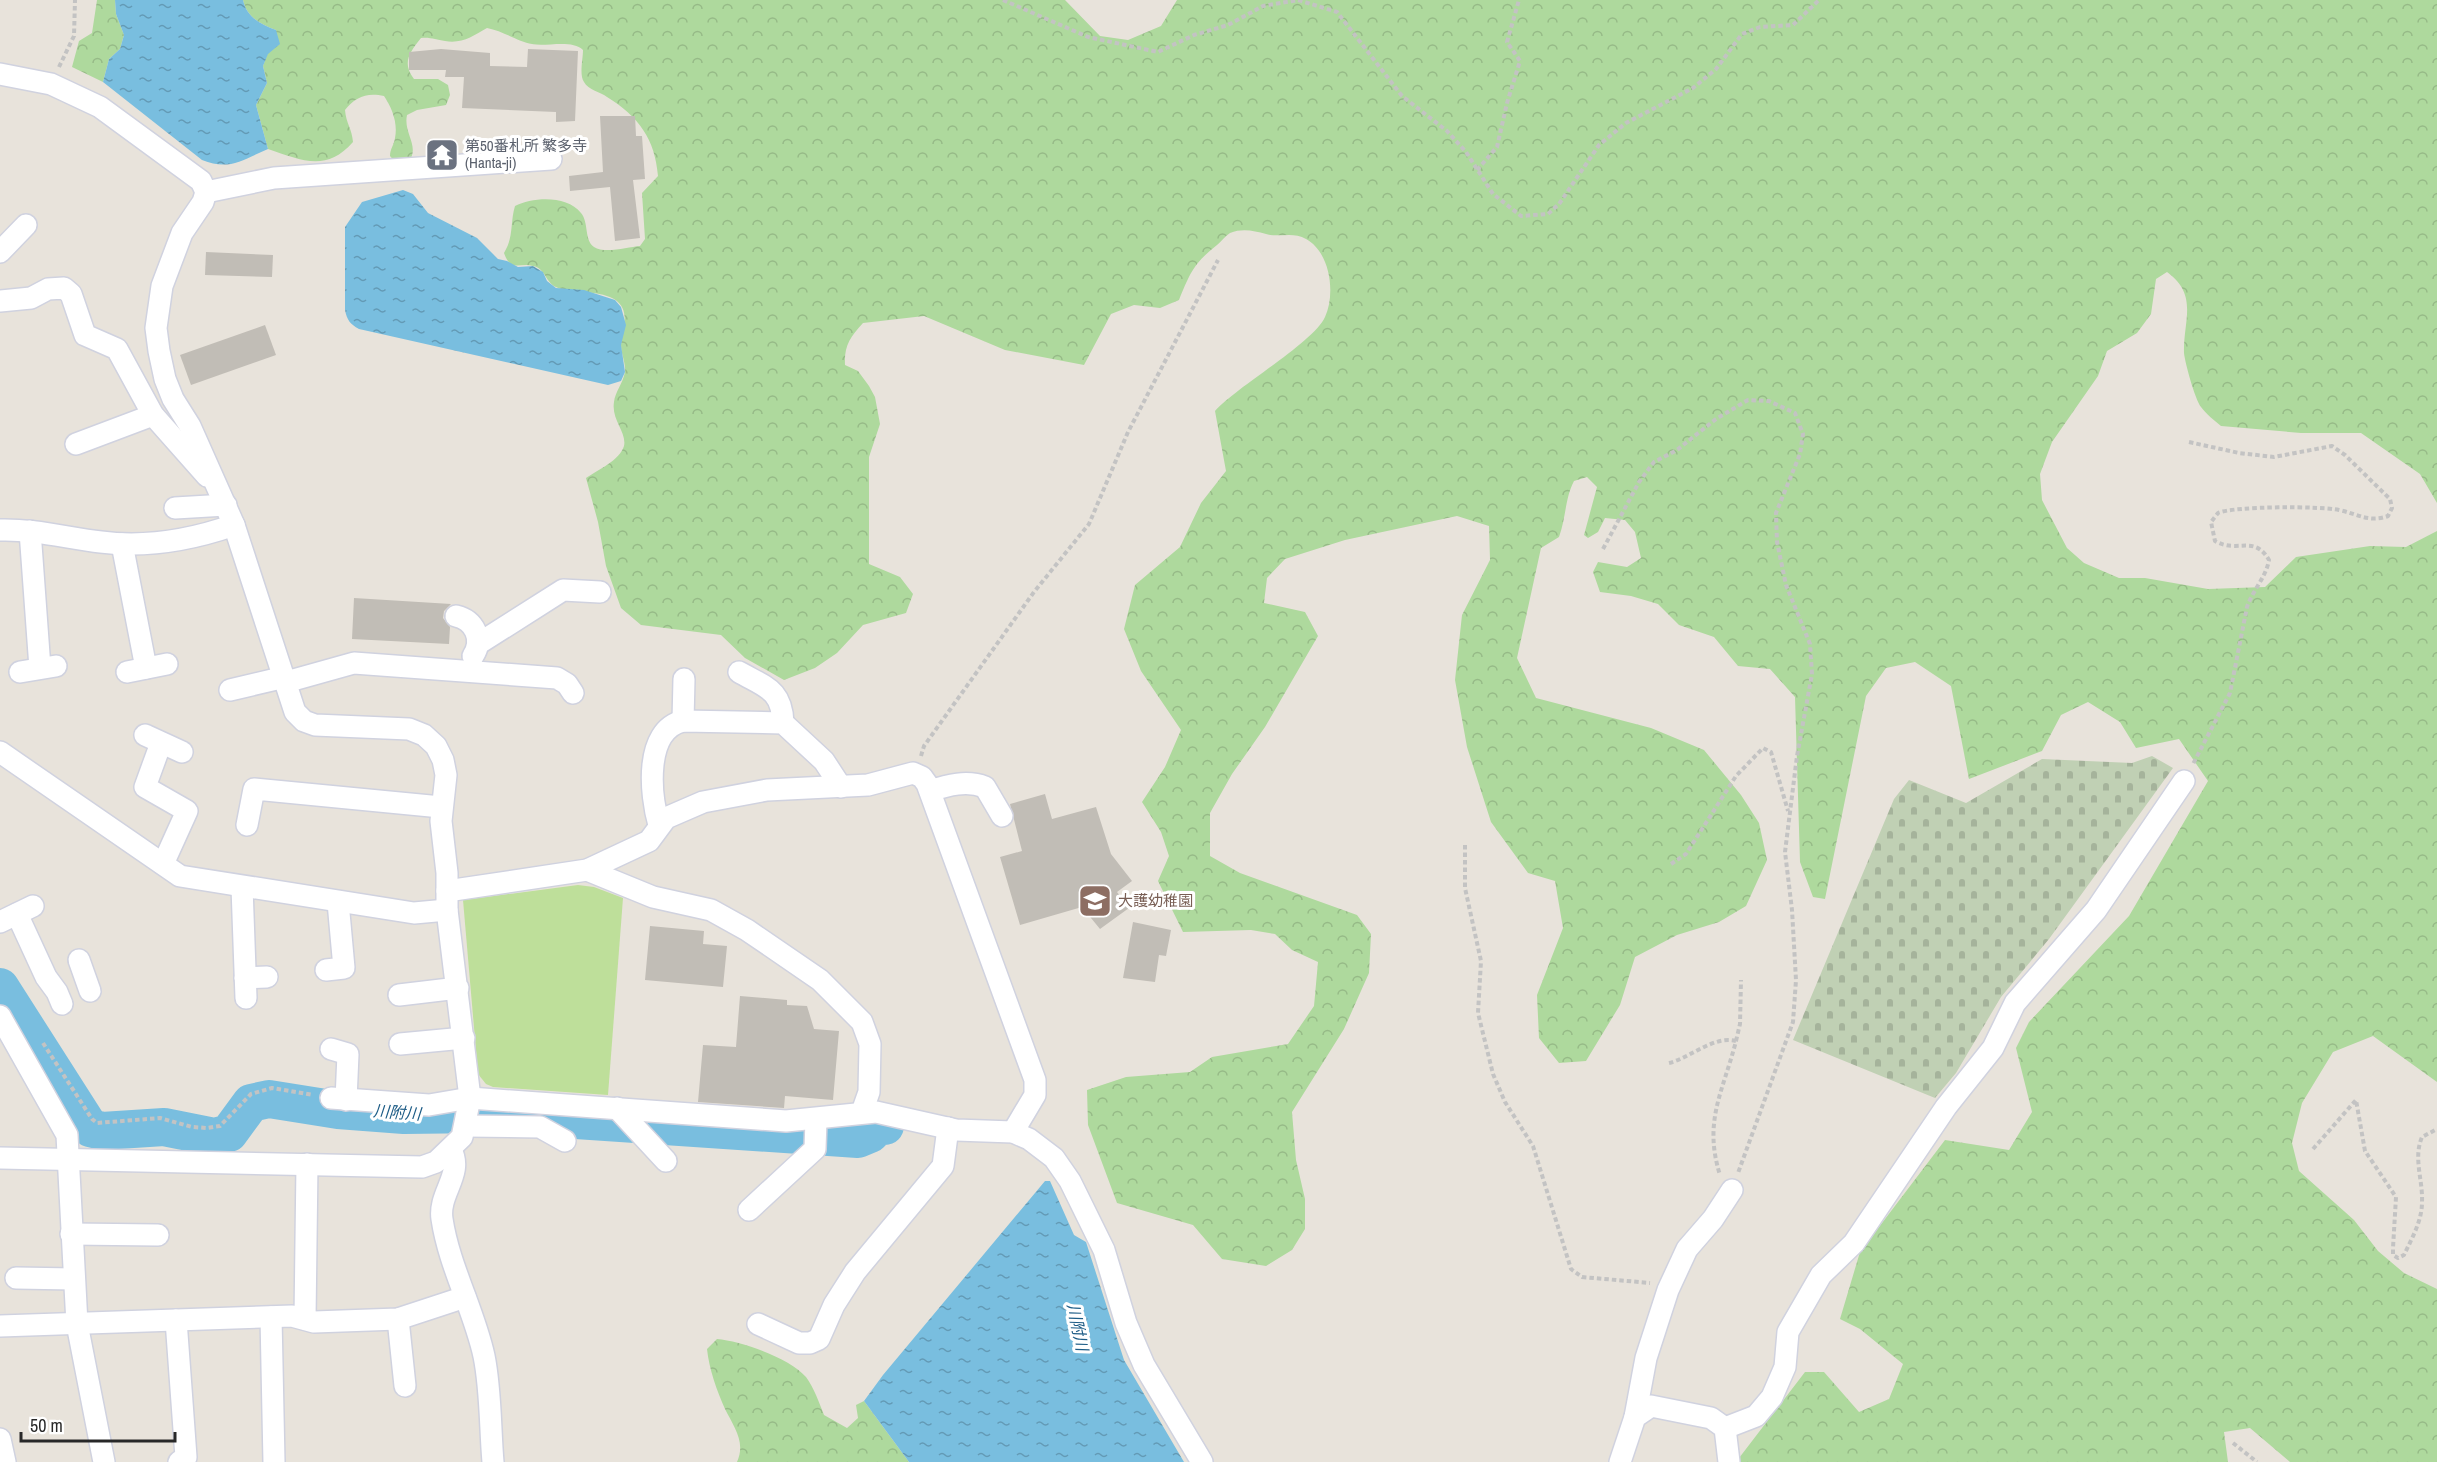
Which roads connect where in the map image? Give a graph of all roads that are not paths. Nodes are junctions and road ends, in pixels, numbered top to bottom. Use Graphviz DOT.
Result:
graph roads {
  1 [pos="0,74"];
  2 [pos="551,159"];
  3 [pos="206,192"];
  4 [pos="26,225"];
  5 [pos="0,252"];
  6 [pos="0,300"];
  7 [pos="153,415"];
  8 [pos="76,444"];
  9 [pos="215,483"];
  10 [pos="226,505"];
  11 [pos="176,508"];
  12 [pos="234,525"];
  13 [pos="0,530"];
  14 [pos="30,531"];
  15 [pos="122,544"];
  16 [pos="600,592"];
  17 [pos="456,616"];
  18 [pos="478,644"];
  19 [pos="167,664"];
  20 [pos="39,669"];
  21 [pos="458,670"];
  22 [pos="739,672"];
  23 [pos="684,679"];
  24 [pos="286,680"];
  25 [pos="230,690"];
  26 [pos="573,693"];
  27 [pos="683,721"];
  28 [pos="783,723"];
  29 [pos="0,752"];
  30 [pos="182,752"];
  31 [pos="2184,781"];
  32 [pos="841,787"];
  33 [pos="930,791"];
  34 [pos="441,807"];
  35 [pos="1002,816"];
  36 [pos="247,825"];
  37 [pos="659,825"];
  38 [pos="163,864"];
  39 [pos="587,870"];
  40 [pos="242,887"];
  41 [pos="447,901"];
  42 [pos="338,902"];
  43 [pos="17,914"];
  44 [pos="327,970"];
  45 [pos="84,977"];
  46 [pos="267,977"];
  47 [pos="458,988"];
  48 [pos="399,995"];
  49 [pos="0,1016"];
  50 [pos="464,1038"];
  51 [pos="400,1044"];
  52 [pos="331,1049"];
  53 [pos="468,1112"];
  54 [pos="869,1112"];
  55 [pos="1022,1118"];
  56 [pos="626,1119"];
  57 [pos="948,1128"];
  58 [pos="816,1131"];
  59 [pos="565,1141"];
  60 [pos="451,1150"];
  61 [pos="0,1158"];
  62 [pos="67,1160"];
  63 [pos="666,1161"];
  64 [pos="307,1164"];
  65 [pos="1731,1190"];
  66 [pos="749,1210"];
  67 [pos="71,1234"];
  68 [pos="158,1235"];
  69 [pos="16,1278"];
  70 [pos="74,1279"];
  71 [pos="465,1297"];
  72 [pos="271,1317"];
  73 [pos="305,1319"];
  74 [pos="398,1319"];
  75 [pos="176,1320"];
  76 [pos="76,1324"];
  77 [pos="758,1324"];
  78 [pos="0,1326"];
  79 [pos="405,1386"];
  80 [pos="1635,1417"];
  81 [pos="1725,1428"];
  82 [pos="0,1439"];
  83 [pos="5,1462"];
  84 [pos="104,1462"];
  85 [pos="179,1462"];
  86 [pos="274,1462"];
  87 [pos="494,1462"];
  88 [pos="1202,1462"];
  89 [pos="1620,1462"];
  90 [pos="1729,1462"];
  1 -- 3 [label="street"];
  2 -- 3 [label="street"];
  3 -- 9 [label="street"];
  4 -- 5 [label="street"];
  6 -- 7 [label="street"];
  7 -- 8 [label="street"];
  7 -- 9 [label="street"];
  9 -- 10 [label="street"];
  10 -- 11 [label="street"];
  10 -- 12 [label="street"];
  12 -- 15 [label="street"];
  12 -- 24 [label="street"];
  13 -- 14 [label="street"];
  14 -- 15 [label="street"];
  14 -- 20 [label="street"];
  15 -- 19 [label="street"];
  16 -- 18 [label="street"];
  17 -- 18 [label="street"];
  18 -- 21 [label="street"];
  21 -- 24 [label="street"];
  21 -- 26 [label="street"];
  22 -- 28 [label="street"];
  23 -- 27 [label="street"];
  24 -- 25 [label="street"];
  24 -- 34 [label="street"];
  27 -- 28 [label="street"];
  27 -- 37 [label="street"];
  28 -- 32 [label="street"];
  29 -- 38 [label="street"];
  30 -- 38 [label="street"];
  31 -- 81 [label="street"];
  32 -- 33 [label="street"];
  32 -- 37 [label="street"];
  33 -- 35 [label="street"];
  33 -- 55 [label="street"];
  34 -- 36 [label="street"];
  34 -- 41 [label="street"];
  37 -- 39 [label="street"];
  38 -- 40 [label="street"];
  39 -- 41 [label="street"];
  39 -- 54 [label="street"];
  40 -- 42 [label="street"];
  40 -- 46 [label="street"];
  41 -- 42 [label="street"];
  41 -- 47 [label="street"];
  42 -- 44 [label="street"];
  43 -- 45 [label="street"];
  47 -- 48 [label="street"];
  47 -- 50 [label="street"];
  49 -- 62 [label="street"];
  50 -- 51 [label="street"];
  50 -- 53 [label="street"];
  52 -- 53 [label="street"];
  53 -- 56 [label="street"];
  53 -- 59 [label="street"];
  53 -- 60 [label="street"];
  54 -- 57 [label="street"];
  54 -- 58 [label="street"];
  55 -- 57 [label="street"];
  55 -- 88 [label="street"];
  56 -- 58 [label="street"];
  56 -- 63 [label="street"];
  57 -- 77 [label="street"];
  58 -- 66 [label="street"];
  60 -- 64 [label="street"];
  60 -- 71 [label="street"];
  61 -- 62 [label="street"];
  62 -- 64 [label="street"];
  62 -- 67 [label="street"];
  64 -- 73 [label="street"];
  65 -- 80 [label="street"];
  67 -- 68 [label="street"];
  67 -- 70 [label="street"];
  69 -- 70 [label="street"];
  70 -- 76 [label="street"];
  71 -- 74 [label="street"];
  71 -- 87 [label="street"];
  72 -- 73 [label="street"];
  72 -- 75 [label="street"];
  72 -- 86 [label="street"];
  73 -- 74 [label="street"];
  74 -- 79 [label="street"];
  75 -- 76 [label="street"];
  75 -- 85 [label="street"];
  76 -- 78 [label="street"];
  76 -- 84 [label="street"];
  80 -- 81 [label="street"];
  80 -- 89 [label="street"];
  81 -- 90 [label="street"];
  82 -- 83 [label="street"];
}
